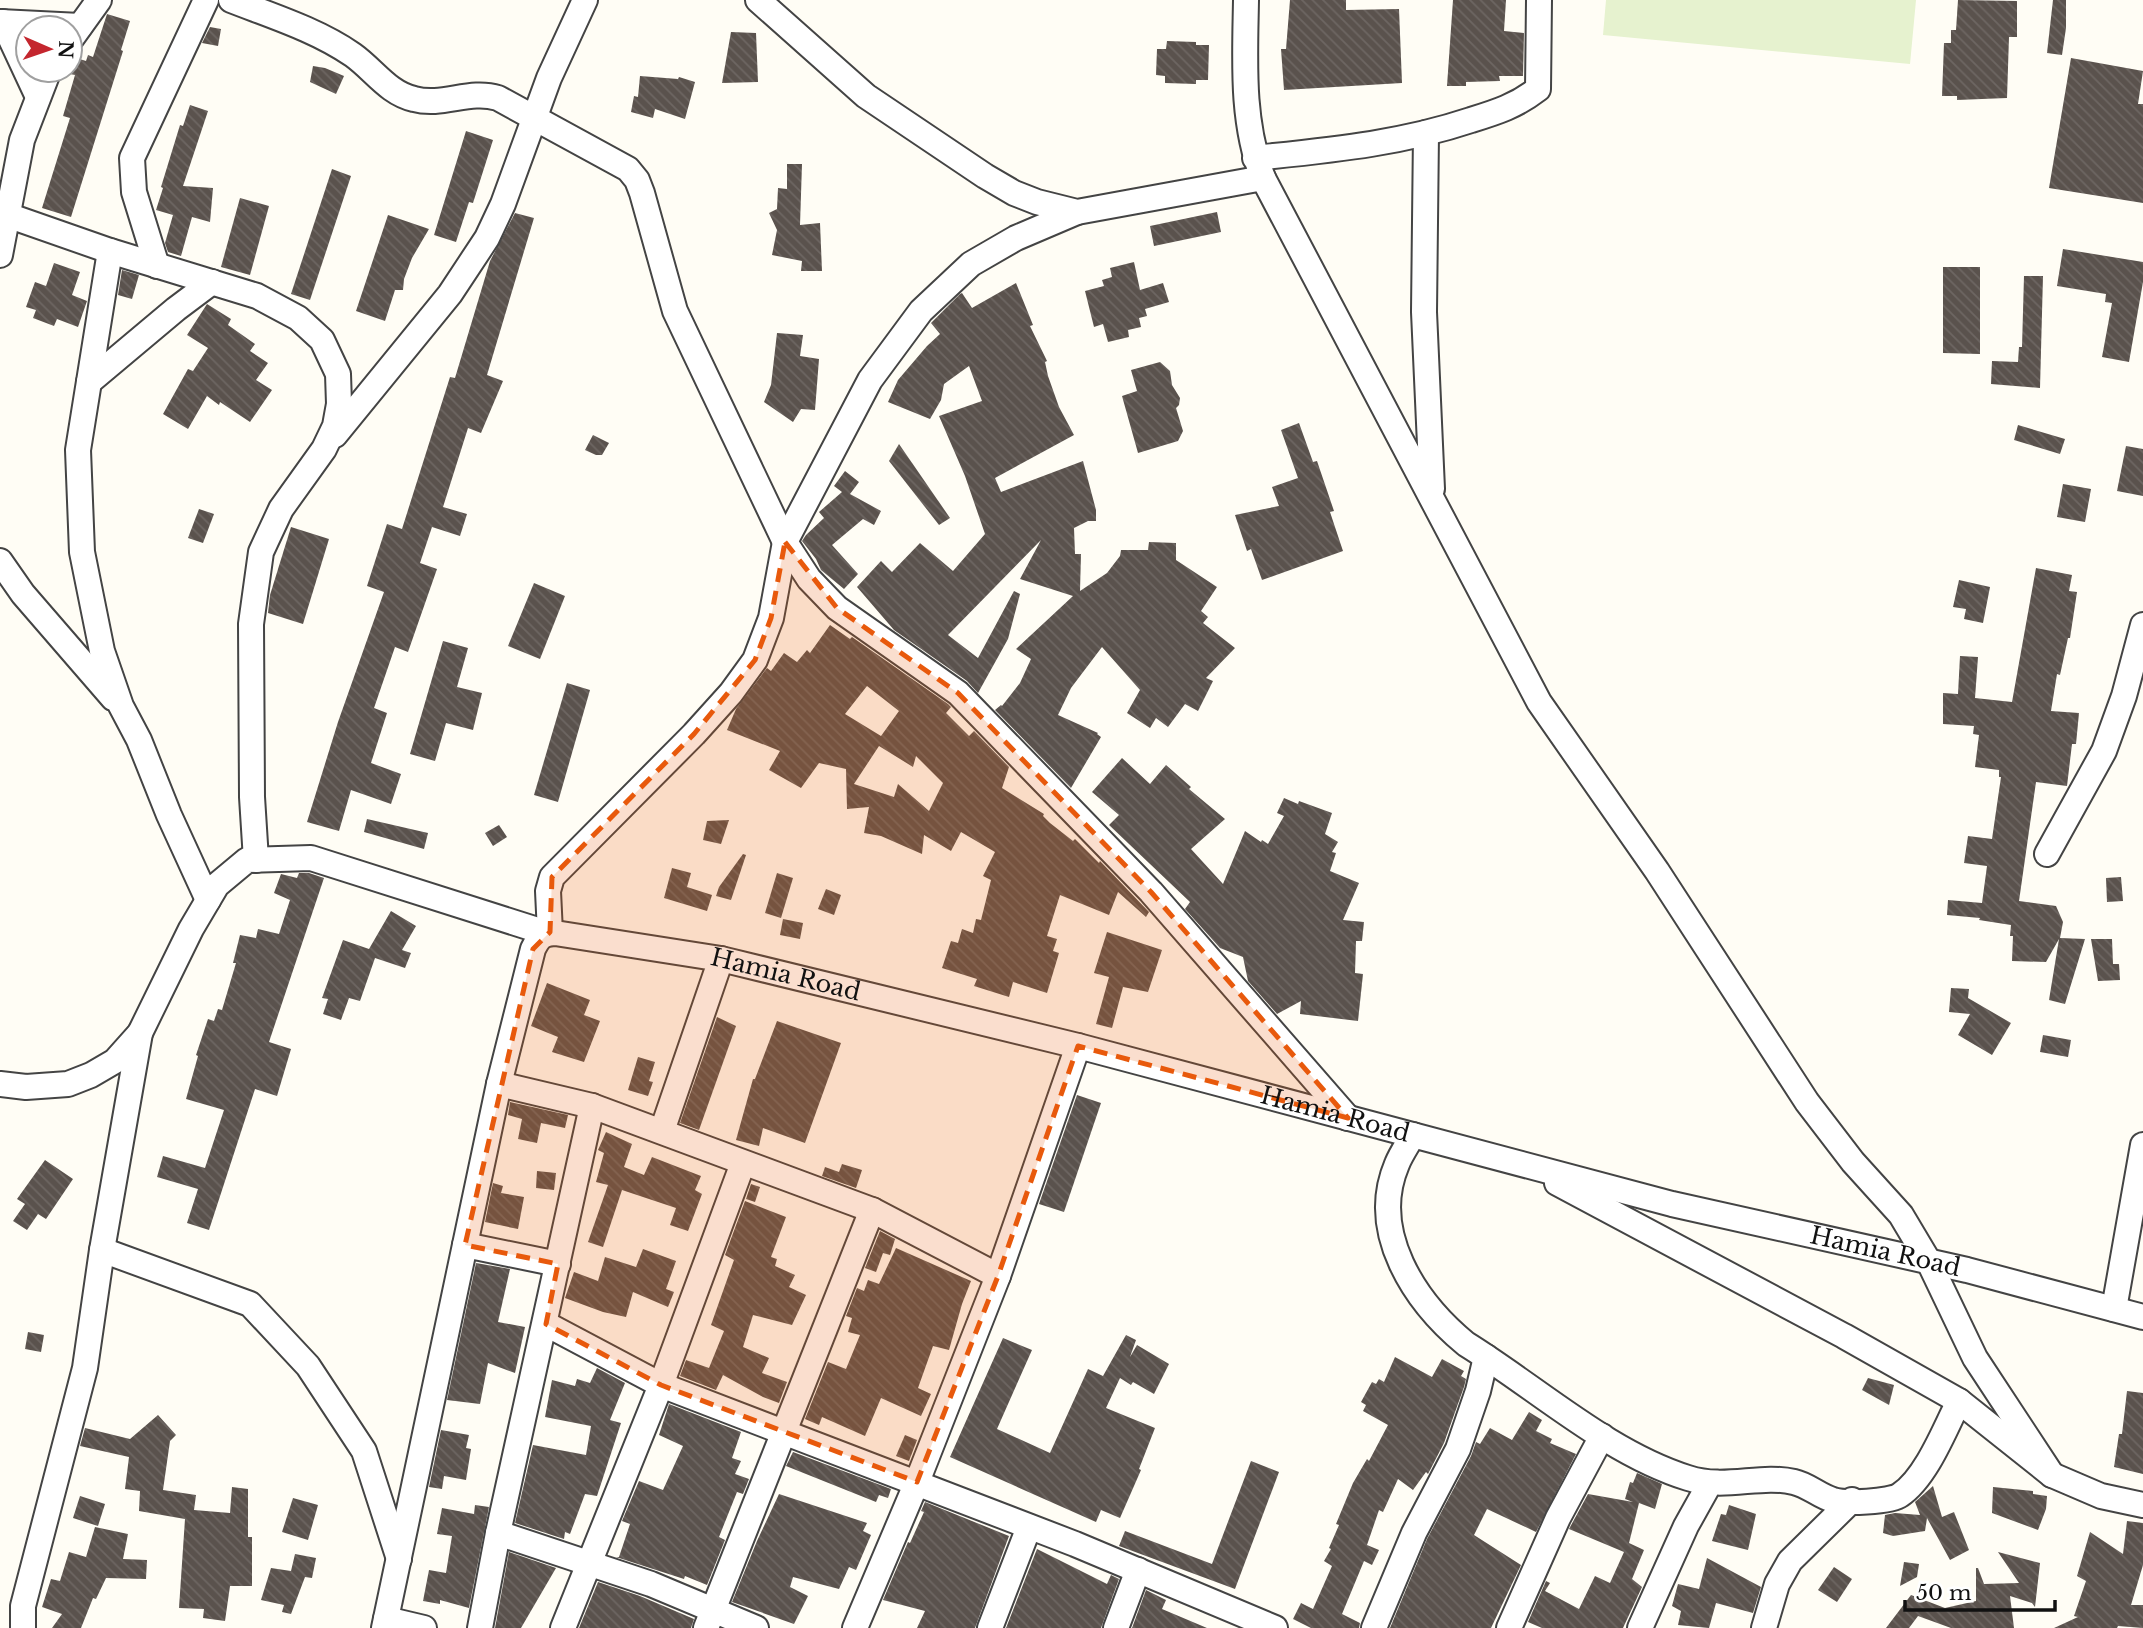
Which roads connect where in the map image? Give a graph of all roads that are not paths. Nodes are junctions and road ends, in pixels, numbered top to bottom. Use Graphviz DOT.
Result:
graph roads {
  1 [pos="99,0"];
  2 [pos="206,0"];
  3 [pos="231,0"];
  4 [pos="585,0"];
  5 [pos="758,0"];
  6 [pos="1246,0"];
  7 [pos="1539,0"];
  8 [pos="84,21"];
  9 [pos="2,22"];
  10 [pos="43,84"];
  11 [pos="38,97"];
  12 [pos="535,119"];
  13 [pos="1426,133"];
  14 [pos="1259,168"];
  15 [pos="1077,212"];
  16 [pos="7,215"];
  17 [pos="110,251"];
  18 [pos="0,255"];
  19 [pos="157,266"];
  20 [pos="212,282"];
  21 [pos="89,382"];
  22 [pos="324,450"];
  23 [pos="1432,496"];
  24 [pos="785,542"];
  25 [pos="0,561"];
  26 [pos="2143,625"];
  27 [pos="121,706"];
  28 [pos="2047,853"];
  29 [pos="256,860"];
  30 [pos="208,900"];
  31 [pos="543,938"];
  32 [pos="721,959"];
  33 [pos="140,1033"];
  34 [pos="1078,1046"];
  35 [pos="0,1084"];
  36 [pos="499,1084"];
  37 [pos="592,1106"];
  38 [pos="1348,1118"];
  39 [pos="662,1131"];
  40 [pos="1413,1135"];
  41 [pos="2143,1145"];
  42 [pos="743,1163"];
  43 [pos="1519,1163"];
  44 [pos="872,1210"];
  45 [pos="465,1245"];
  46 [pos="102,1250"];
  47 [pos="1929,1262"];
  48 [pos="558,1264"];
  49 [pos="998,1276"];
  50 [pos="2114,1309"];
  51 [pos="2143,1317"];
  52 [pos="546,1324"];
  53 [pos="1486,1357"];
  54 [pos="661,1385"];
  55 [pos="1959,1401"];
  56 [pos="786,1432"];
  57 [pos="1602,1436"];
  58 [pos="2052,1475"];
  59 [pos="916,1482"];
  60 [pos="1710,1483"];
  61 [pos="1853,1500"];
  62 [pos="2143,1505"];
  63 [pos="1029,1527"];
  64 [pos="498,1533"];
  65 [pos="399,1560"];
  66 [pos="588,1562"];
  67 [pos="1139,1570"];
  68 [pos="710,1619"];
  69 [pos="385,1624"];
  70 [pos="1262,1626"];
  71 [pos="23,1628"];
  72 [pos="424,1628"];
  73 [pos="480,1628"];
  74 [pos="563,1628"];
  75 [pos="756,1628"];
  76 [pos="855,1628"];
  77 [pos="990,1628"];
  78 [pos="1116,1628"];
  79 [pos="1374,1628"];
  80 [pos="1509,1628"];
  81 [pos="1640,1628"];
  82 [pos="1764,1628"];
  1 -- 8 [label="street"];
  2 -- 19 [label="street"];
  3 -- 12 [label="street"];
  4 -- 12 [label="street"];
  5 -- 15 [label="street"];
  6 -- 14 [label="street"];
  7 -- 13 [label="street"];
  9 -- 11 [label="street"];
  10 -- 11 [label="street"];
  11 -- 16 [label="street"];
  12 -- 22 [label="street"];
  12 -- 24 [label="street"];
  13 -- 14 [label="street"];
  13 -- 23 [label="street"];
  14 -- 15 [label="street"];
  14 -- 23 [label="street"];
  15 -- 24 [label="street"];
  16 -- 17 [label="street"];
  16 -- 18 [label="street"];
  17 -- 19 [label="street"];
  17 -- 21 [label="street"];
  19 -- 20 [label="street"];
  20 -- 21 [label="street"];
  20 -- 22 [label="street"];
  21 -- 27 [label="street"];
  22 -- 29 [label="street"];
  23 -- 47 [label="street"];
  24 -- 31 [label="street"];
  24 -- 38 [label="street"];
  25 -- 27 [label="street"];
  26 -- 28 [label="street"];
  27 -- 30 [label="street"];
  29 -- 30 [label="street"];
  29 -- 31 [label="street, Hamia Road"];
  30 -- 33 [label="street"];
  31 -- 32 [label="street, Hamia Road"];
  31 -- 36 [label="street"];
  32 -- 34 [label="street, Hamia Road"];
  32 -- 39 [label="street"];
  33 -- 35 [label="street"];
  33 -- 46 [label="street"];
  34 -- 38 [label="street, Hamia Road"];
  34 -- 49 [label="street"];
  36 -- 37 [label="street"];
  36 -- 45 [label="street"];
  37 -- 39 [label="street"];
  37 -- 48 [label="street"];
  38 -- 40 [label="street, Hamia Road"];
  39 -- 42 [label="street"];
  40 -- 43 [label="street, Hamia Road"];
  40 -- 53 [label="street"];
  41 -- 50 [label="street"];
  42 -- 44 [label="street"];
  42 -- 54 [label="street"];
  43 -- 47 [label="street, Hamia Road"];
  43 -- 55 [label="street"];
  44 -- 49 [label="street"];
  44 -- 56 [label="street"];
  45 -- 48 [label="street"];
  45 -- 65 [label="street"];
  46 -- 65 [label="street"];
  46 -- 71 [label="street"];
  47 -- 50 [label="street, Hamia Road"];
  47 -- 58 [label="street"];
  48 -- 52 [label="street"];
  49 -- 59 [label="street"];
  50 -- 51 [label="street, Hamia Road"];
  52 -- 54 [label="street"];
  52 -- 64 [label="street"];
  53 -- 57 [label="street"];
  53 -- 79 [label="street"];
  54 -- 56 [label="street"];
  54 -- 66 [label="street"];
  55 -- 58 [label="street"];
  55 -- 61 [label="street"];
  56 -- 59 [label="street"];
  56 -- 68 [label="street"];
  57 -- 60 [label="street"];
  57 -- 80 [label="street"];
  58 -- 62 [label="street"];
  59 -- 63 [label="street"];
  59 -- 76 [label="street"];
  60 -- 61 [label="street"];
  60 -- 81 [label="street"];
  61 -- 82 [label="street"];
  63 -- 67 [label="street"];
  63 -- 77 [label="street"];
  64 -- 66 [label="street"];
  64 -- 73 [label="street"];
  65 -- 69 [label="street"];
  66 -- 68 [label="street"];
  66 -- 74 [label="street"];
  67 -- 70 [label="street"];
  67 -- 78 [label="street"];
  68 -- 75 [label="street"];
  69 -- 72 [label="street"];
}
